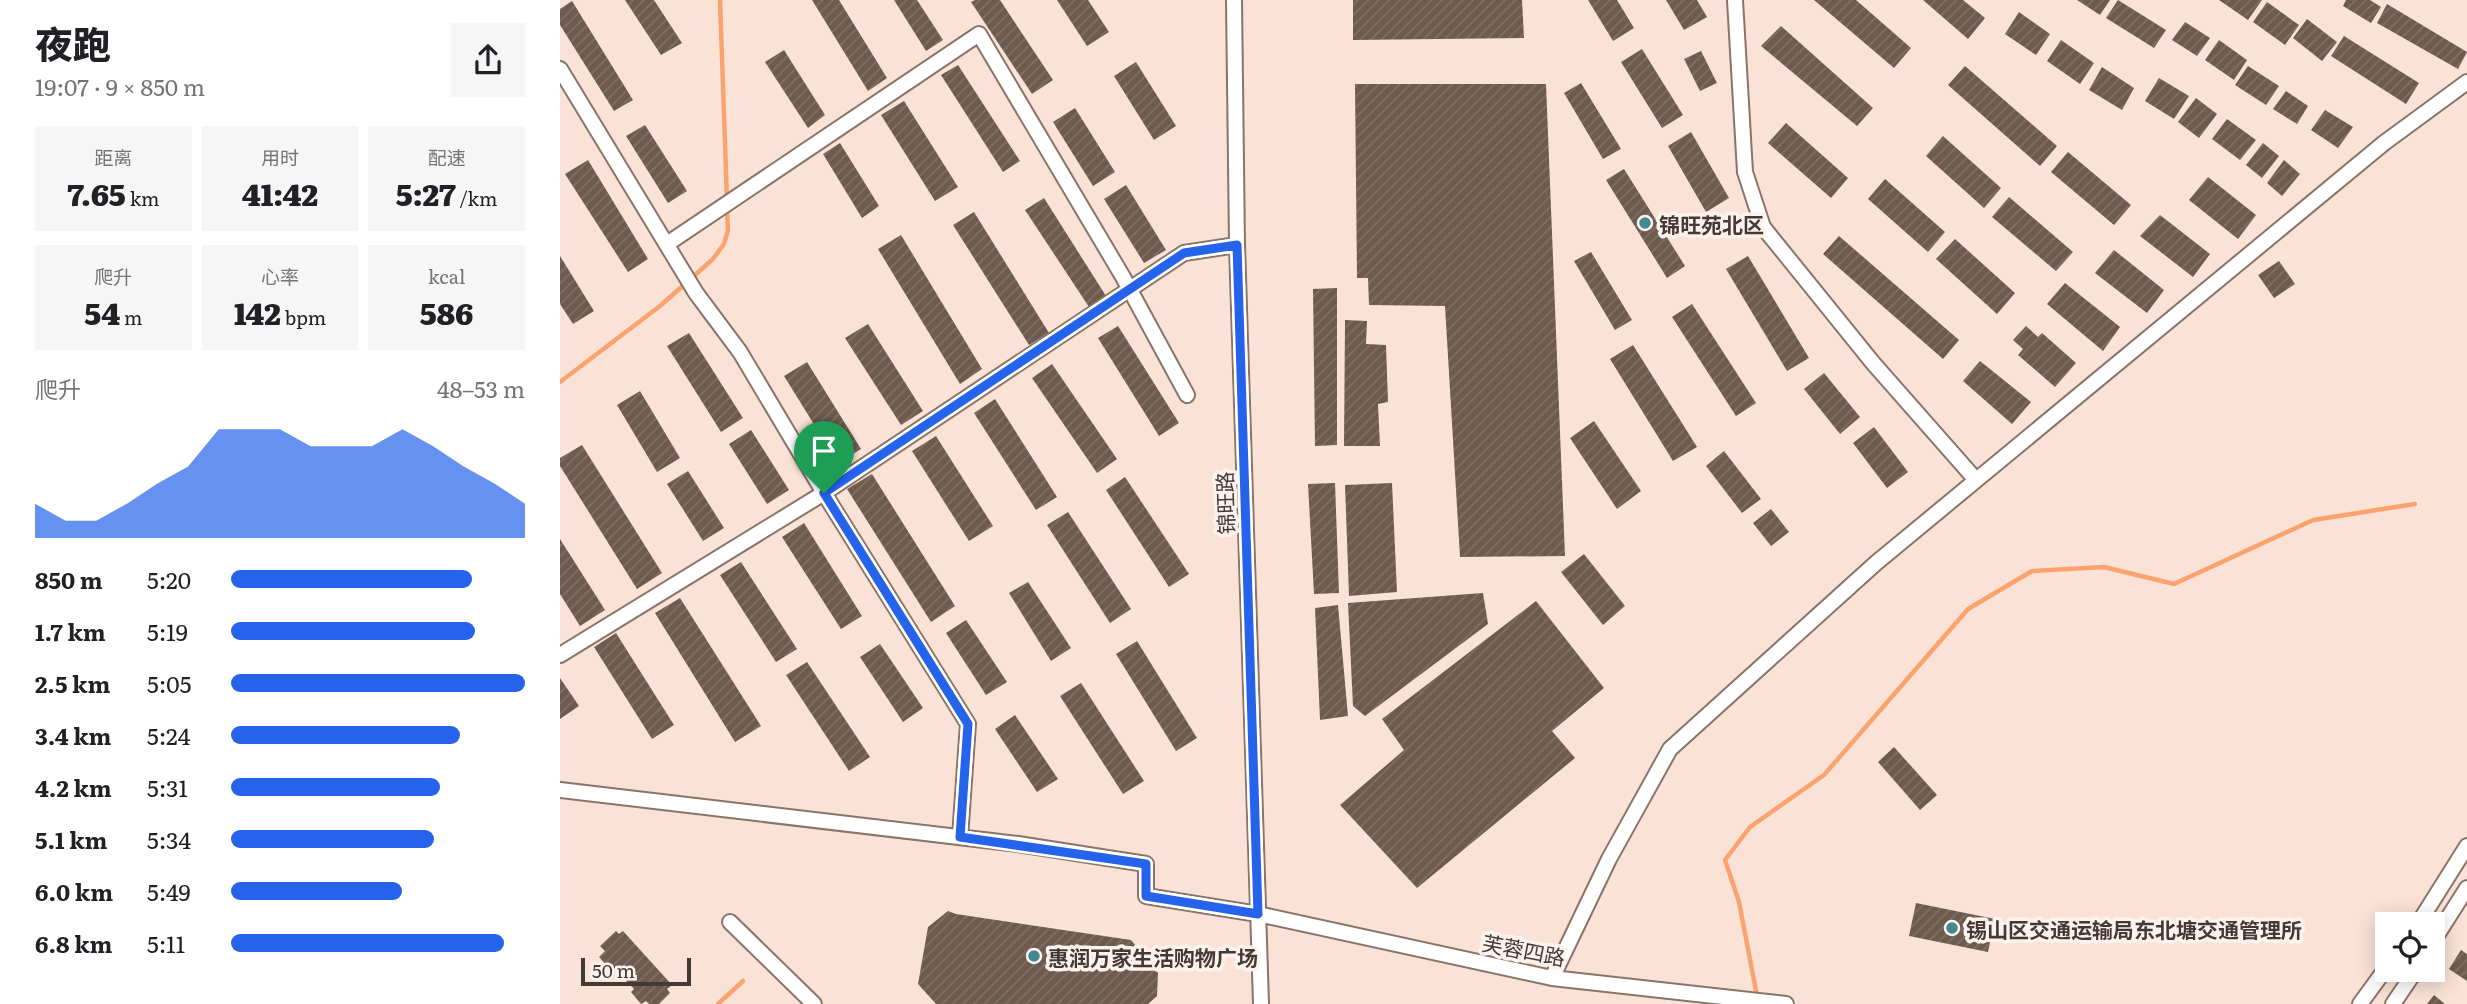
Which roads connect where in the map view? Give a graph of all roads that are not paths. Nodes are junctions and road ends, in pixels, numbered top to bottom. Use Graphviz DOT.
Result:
graph roads {
  1 [pos="1234,0"];
  2 [pos="1735,0"];
  3 [pos="560,69"];
  4 [pos="2467,82"];
  5 [pos="667,244"];
  6 [pos="1237,245"];
  7 [pos="1129,289"];
  8 [pos="1187,396"];
  9 [pos="1976,480"];
  10 [pos="824,493"];
  11 [pos="560,655"];
  12 [pos="560,790"];
  13 [pos="960,837"];
  14 [pos="2467,846"];
  15 [pos="2467,888"];
  16 [pos="2426,912"];
  17 [pos="1258,914"];
  18 [pos="730,922"];
  19 [pos="2445,923"];
  20 [pos="1552,978"];
  21 [pos="2376,982"];
  22 [pos="2408,982"];
  23 [pos="814,1004"];
  24 [pos="1261,1004"];
  25 [pos="1784,1004"];
  26 [pos="2360,1004"];
  27 [pos="2393,1004"];
  1 -- 6 [label="street, 锦旺路"];
  2 -- 9 [label="street"];
  3 -- 5 [label="street"];
  4 -- 9 [label="street"];
  5 -- 7 [label="street"];
  5 -- 10 [label="street"];
  6 -- 7 [label="street"];
  6 -- 17 [label="street, 锦旺路"];
  7 -- 8 [label="street"];
  7 -- 10 [label="street"];
  9 -- 20 [label="street"];
  10 -- 11 [label="street"];
  10 -- 13 [label="street"];
  12 -- 13 [label="street"];
  13 -- 17 [label="street, 芙蓉四路"];
  14 -- 16 [label="street"];
  15 -- 19 [label="street"];
  17 -- 20 [label="street, 芙蓉四路"];
  17 -- 24 [label="street, 锦旺路"];
  18 -- 23 [label="street"];
  20 -- 25 [label="street, 芙蓉四路"];
  21 -- 26 [label="street"];
  22 -- 27 [label="street"];
}
